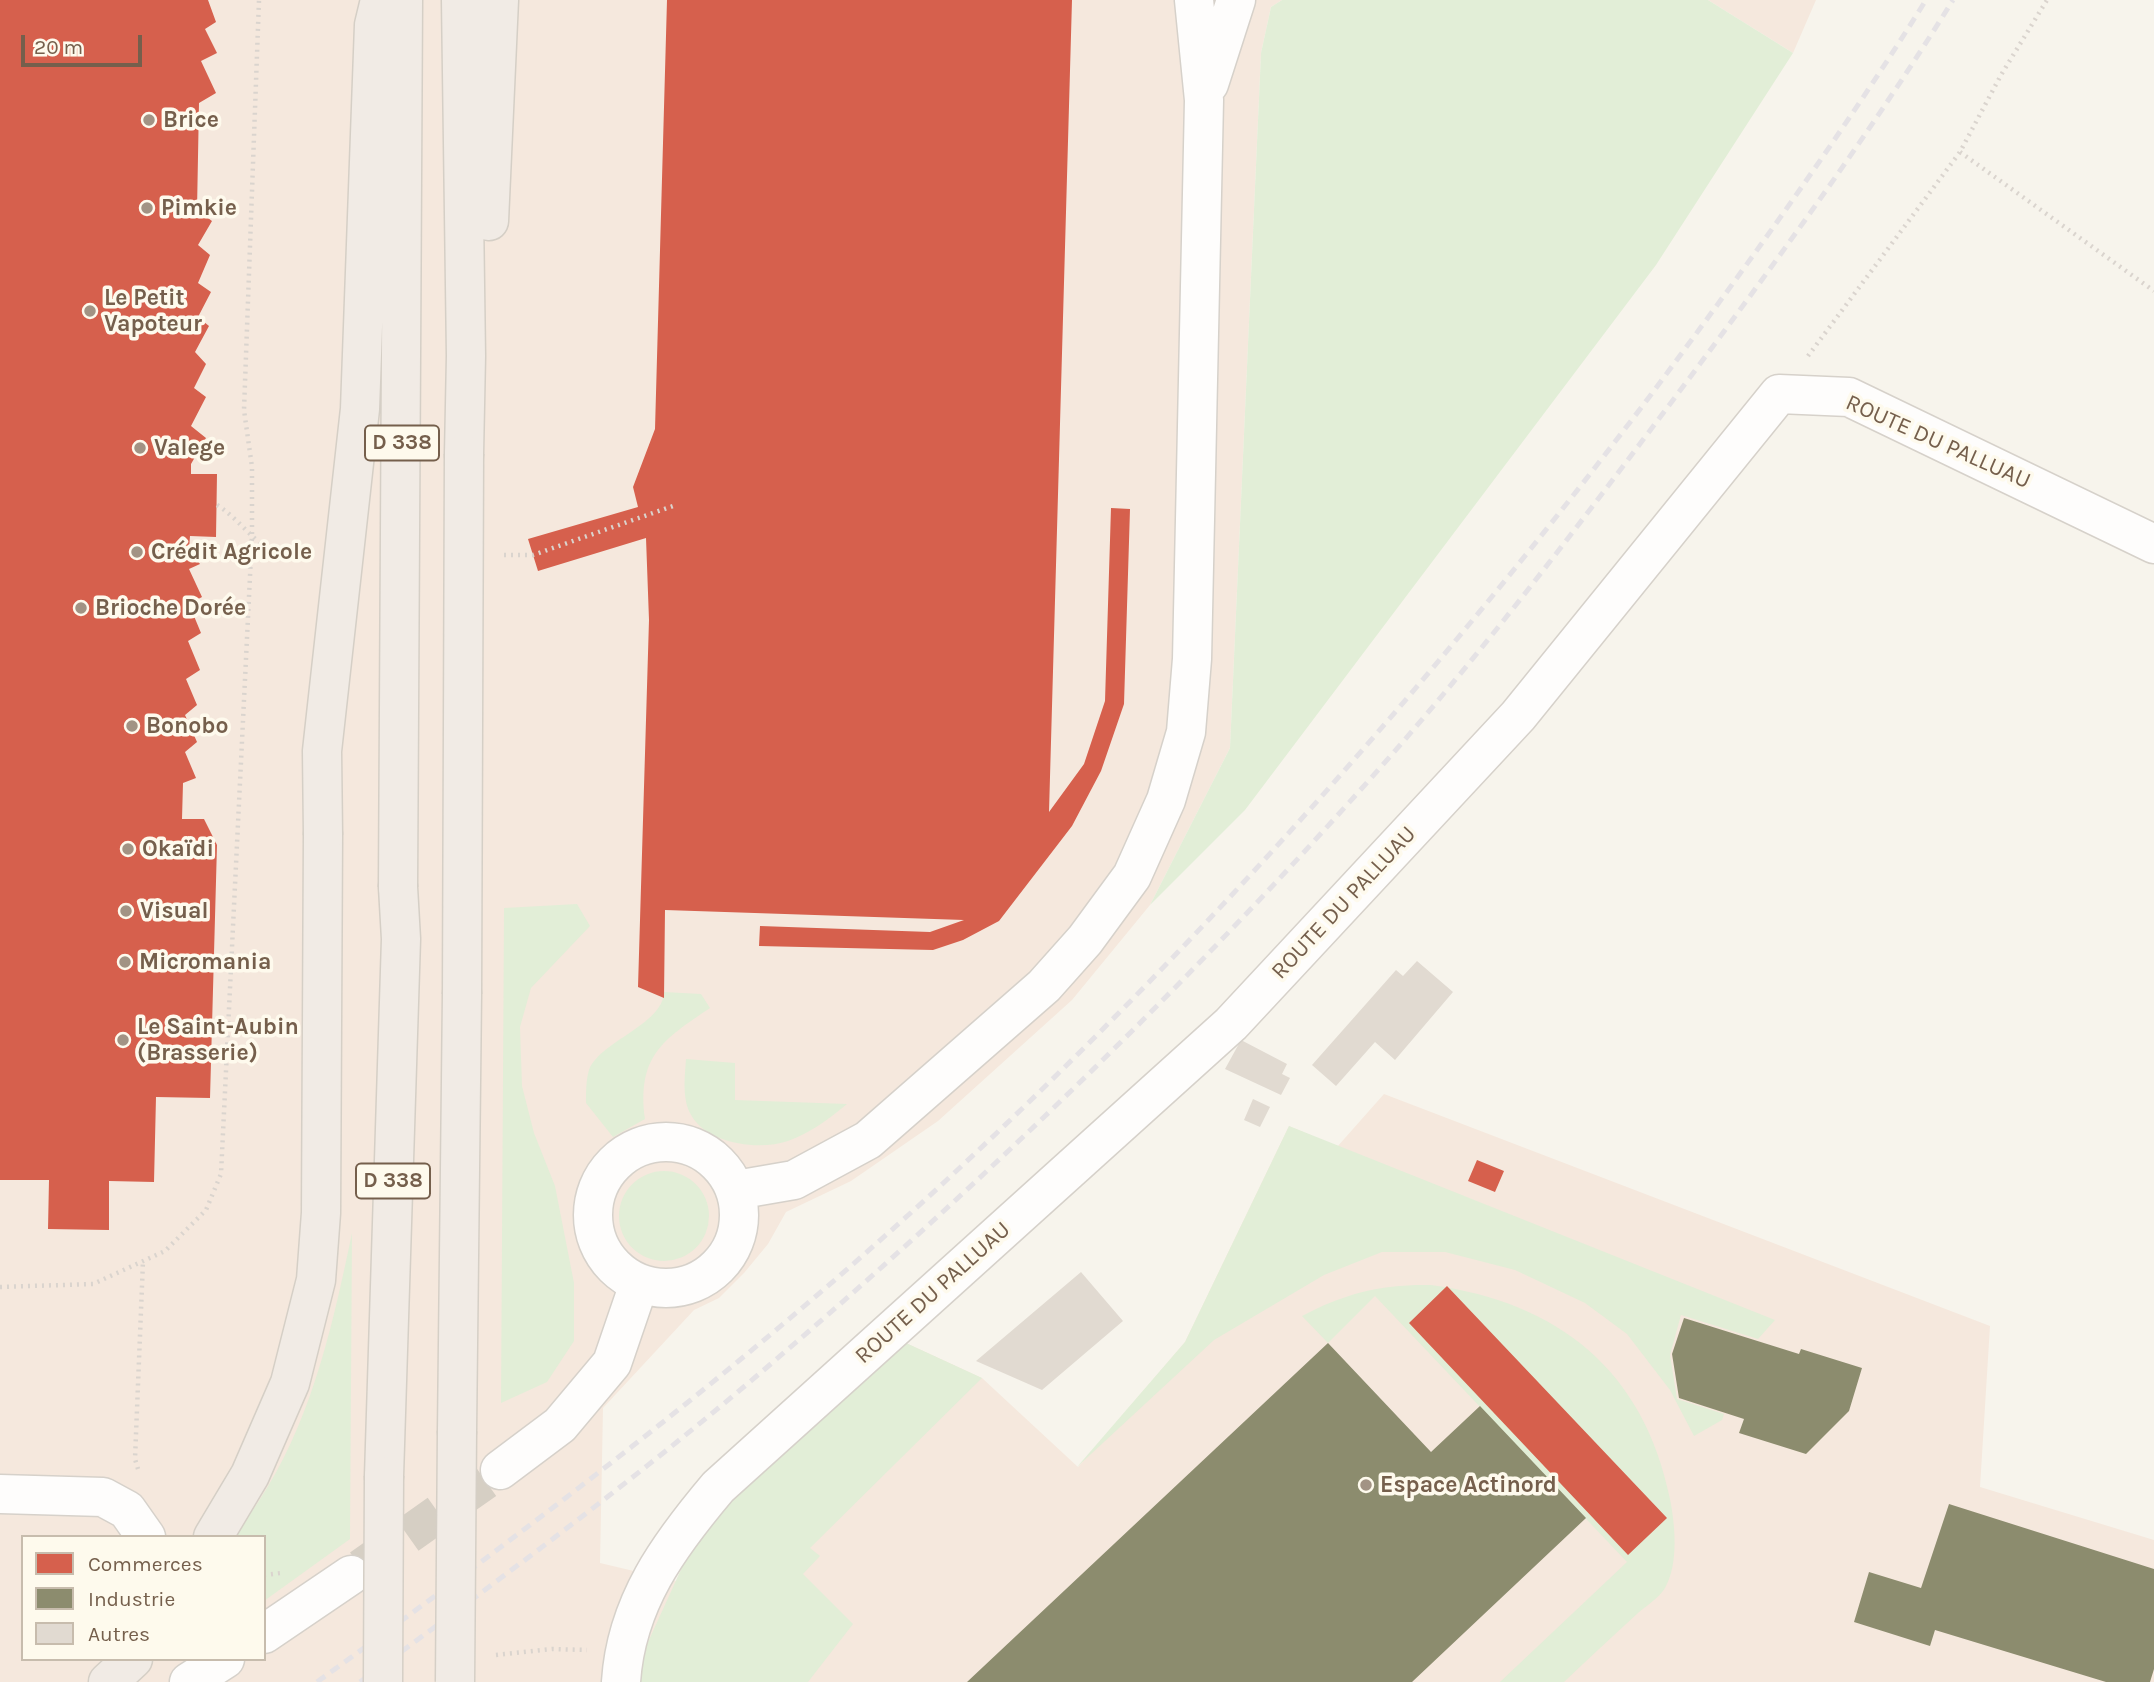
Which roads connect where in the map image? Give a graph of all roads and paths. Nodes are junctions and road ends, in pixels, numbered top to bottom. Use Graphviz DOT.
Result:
graph roads {
  1 [pos="259,0"];
  2 [pos="380,0"];
  3 [pos="403,0"];
  4 [pos="461,0"];
  5 [pos="499,0"];
  6 [pos="1194,0"];
  7 [pos="1236,0"];
  8 [pos="2047,0"];
  9 [pos="1204,100"];
  10 [pos="1960,152"];
  11 [pos="2154,291"];
  12 [pos="466,356"];
  13 [pos="1779,394"];
  14 [pos="217,505"];
  15 [pos="673,506"];
  16 [pos="252,535"];
  17 [pos="2154,544"];
  18 [pos="504,555"];
  19 [pos="297,556"];
  20 [pos="736,1190"];
  21 [pos="143,1261"];
  22 [pos="639,1284"];
  23 [pos="0,1287"];
  24 [pos="500,1470"];
  25 [pos="139,1471"];
  26 [pos="0,1494"];
  27 [pos="145,1535"];
  28 [pos="214,1535"];
  29 [pos="351,1576"];
  30 [pos="266,1632"];
  31 [pos="595,1650"];
  32 [pos="496,1655"];
  33 [pos="130,1661"];
  34 [pos="222,1661"];
  35 [pos="108,1682"];
  36 [pos="189,1682"];
  37 [pos="383,1682"];
  38 [pos="454,1682"];
  39 [pos="621,1682"];
  1 -- 16 [label="path"];
  2 -- 28 [label="highway, bridge"];
  3 -- 37 [label="highway, D 338, bridge"];
  4 -- 12 [label="highway, D 338"];
  5 -- 12 [label="highway"];
  6 -- 9 [label="street"];
  7 -- 9 [label="street"];
  8 -- 10 [label="path"];
  9 -- 20 [label="street"];
  10 -- 11 [label="path"];
  10 -- 13 [label="path"];
  12 -- 38 [label="highway, D 338, bridge"];
  13 -- 17 [label="street, ROUTE DU PALLUAU"];
  13 -- 39 [label="street, ROUTE DU PALLUAU"];
  14 -- 16 [label="path"];
  15 -- 18 [label="path"];
  16 -- 19 [label="path"];
  16 -- 21 [label="path"];
  20 -- 22 [label="street"];
  20 -- 22 [label="street"];
  21 -- 23 [label="path"];
  21 -- 25 [label="path"];
  22 -- 24 [label="street"];
  26 -- 27 [label="street"];
  29 -- 30 [label="street"];
  31 -- 32 [label="path"];
  33 -- 35 [label="highway"];
  34 -- 36 [label="street"];
}
